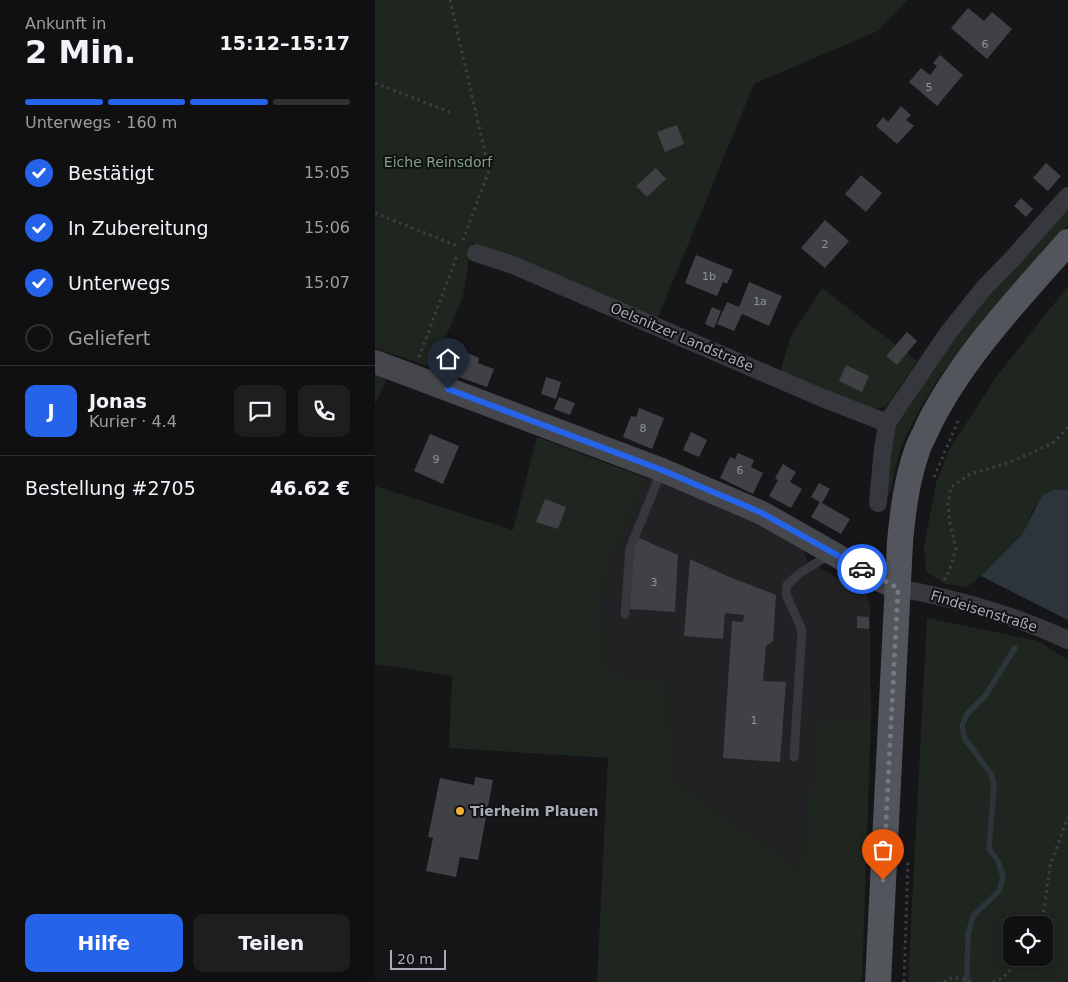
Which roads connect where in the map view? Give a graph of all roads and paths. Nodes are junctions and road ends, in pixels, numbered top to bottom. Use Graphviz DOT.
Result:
graph roads {
  1 [pos="450,0"];
  2 [pos="375,83"];
  3 [pos="452,113"];
  4 [pos="1068,196"];
  5 [pos="375,213"];
  6 [pos="1068,242"];
  7 [pos="468,250"];
  8 [pos="375,362"];
  9 [pos="412,375"];
  10 [pos="959,420"];
  11 [pos="887,423"];
  12 [pos="1068,428"];
  13 [pos="662,470"];
  14 [pos="932,485"];
  15 [pos="878,503"];
  16 [pos="834,552"];
  17 [pos="898,588"];
  18 [pos="935,596"];
  19 [pos="625,614"];
  20 [pos="1068,640"];
  21 [pos="793,757"];
  22 [pos="1068,817"];
  23 [pos="1043,916"];
  24 [pos="1014,966"];
  25 [pos="878,982"];
  26 [pos="943,982"];
  27 [pos="974,982"];
  28 [pos="993,982"];
  1 -- 7 [label="path"];
  2 -- 3 [label="path"];
  4 -- 11 [label="street"];
  5 -- 7 [label="path"];
  6 -- 17 [label="main road"];
  7 -- 9 [label="path"];
  7 -- 11 [label="street, Oelsnitzer Landstraße"];
  8 -- 9 [label="street"];
  9 -- 13 [label="street"];
  10 -- 14 [label="path"];
  11 -- 15 [label="street"];
  12 -- 18 [label="path"];
  13 -- 16 [label="street"];
  13 -- 19 [label="lane"];
  16 -- 17 [label="street"];
  16 -- 21 [label="lane"];
  17 -- 18 [label="street, Findeisenstraße"];
  17 -- 25 [label="main road"];
  18 -- 20 [label="street, Findeisenstraße"];
  22 -- 23 [label="path"];
  24 -- 28 [label="path"];
  26 -- 27 [label="path"];
}
